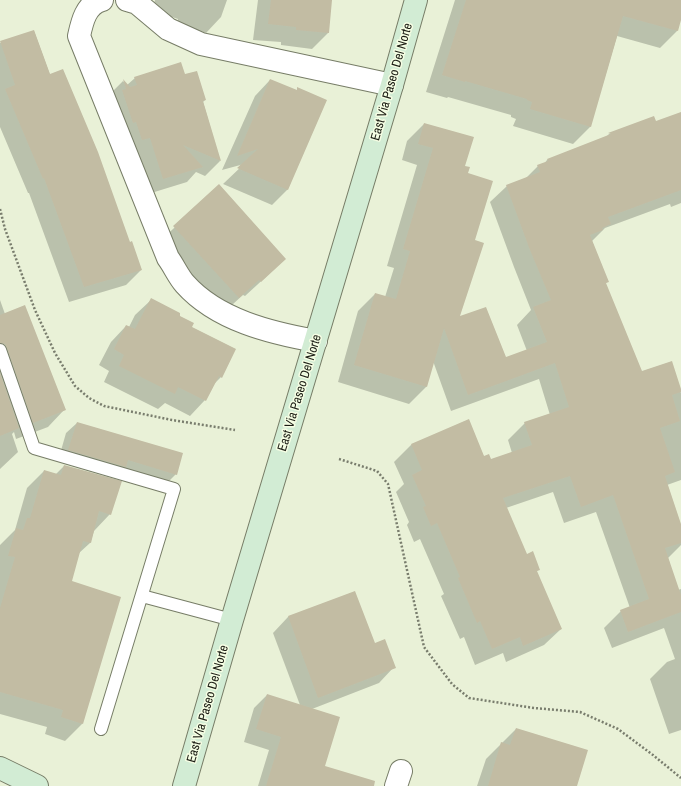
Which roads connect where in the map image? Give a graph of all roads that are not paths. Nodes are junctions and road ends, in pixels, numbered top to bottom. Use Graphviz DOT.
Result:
graph roads {
  1 [pos="102,0"];
  2 [pos="127,0"];
  3 [pos="416,0"];
  4 [pos="392,85"];
  5 [pos="316,341"];
  6 [pos="0,350"];
  7 [pos="142,596"];
  8 [pos="232,620"];
  9 [pos="100,728"];
  10 [pos="0,768"];
  11 [pos="37,786"];
  12 [pos="184,786"];
  1 -- 5 [label="street"];
  2 -- 4 [label="street"];
  3 -- 4 [label="street, East Via Paseo Del Norte"];
  4 -- 5 [label="street, East Via Paseo Del Norte"];
  5 -- 8 [label="street, East Via Paseo Del Norte"];
  6 -- 7 [label="lane"];
  7 -- 8 [label="lane"];
  7 -- 9 [label="lane"];
  8 -- 12 [label="street, East Via Paseo Del Norte"];
  10 -- 11 [label="street"];
}
